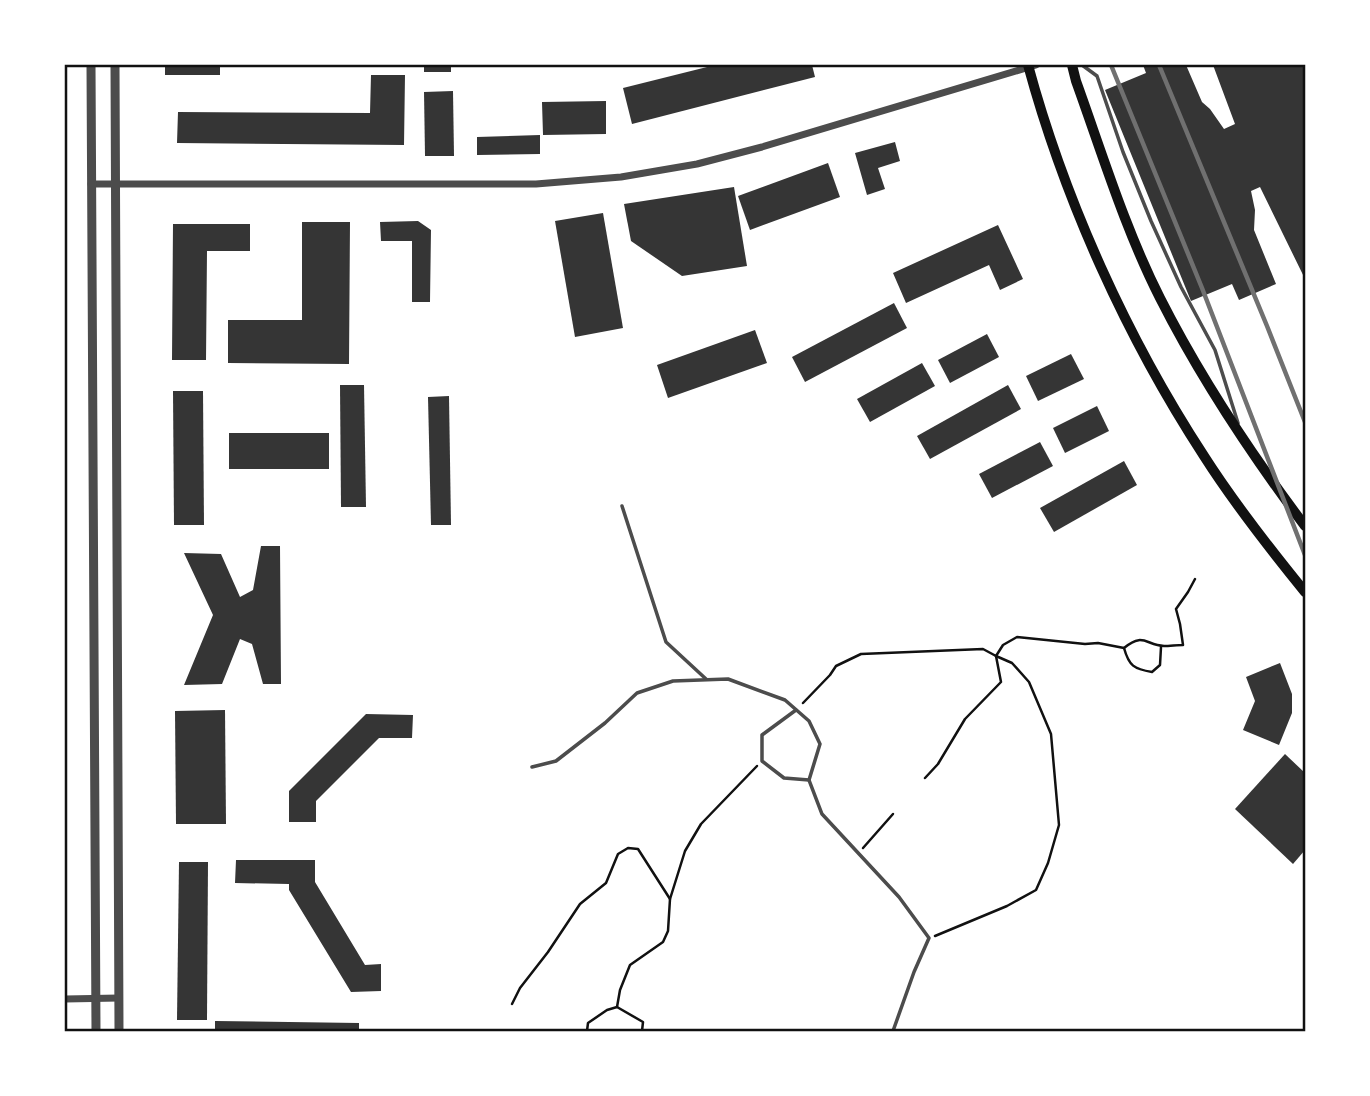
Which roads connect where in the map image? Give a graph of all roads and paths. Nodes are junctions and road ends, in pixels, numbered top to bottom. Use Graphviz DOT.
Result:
graph roads {
  1 [pos="91,65"];
  2 [pos="115,65"];
  3 [pos="1031,65"];
  4 [pos="1072,65"];
  5 [pos="1082,65"];
  6 [pos="92,184"];
  7 [pos="115,184"];
  8 [pos="1243,438"];
  9 [pos="622,506"];
  10 [pos="1305,526"];
  11 [pos="1195,579"];
  12 [pos="1305,592"];
  13 [pos="1160,646"];
  14 [pos="1124,648"];
  15 [pos="996,656"];
  16 [pos="708,680"];
  17 [pos="796,710"];
  18 [pos="762,761"];
  19 [pos="532,767"];
  20 [pos="925,778"];
  21 [pos="809,780"];
  22 [pos="893,814"];
  23 [pos="858,853"];
  24 [pos="670,899"];
  25 [pos="929,938"];
  26 [pos="96,998"];
  27 [pos="119,998"];
  28 [pos="65,999"];
  29 [pos="512,1004"];
  30 [pos="617,1007"];
  31 [pos="96,1031"];
  32 [pos="119,1031"];
  33 [pos="587,1031"];
  34 [pos="642,1031"];
  35 [pos="893,1031"];
  1 -- 6 [label="street"];
  2 -- 7 [label="street"];
  3 -- 7 [label="street"];
  3 -- 12 [label="main road"];
  4 -- 8 [label="main road"];
  5 -- 8 [label="lane"];
  6 -- 7 [label="street"];
  6 -- 26 [label="street"];
  7 -- 27 [label="street"];
  8 -- 10 [label="main road"];
  9 -- 16 [label="lane"];
  11 -- 13 [label="path"];
  13 -- 14 [label="path"];
  13 -- 14 [label="path"];
  14 -- 15 [label="path"];
  15 -- 17 [label="path"];
  15 -- 20 [label="path"];
  15 -- 25 [label="path"];
  16 -- 17 [label="lane"];
  16 -- 19 [label="lane"];
  17 -- 18 [label="lane"];
  17 -- 21 [label="lane"];
  18 -- 21 [label="lane"];
  18 -- 24 [label="path"];
  21 -- 23 [label="lane"];
  22 -- 23 [label="path"];
  23 -- 25 [label="lane"];
  24 -- 29 [label="path"];
  24 -- 30 [label="path"];
  25 -- 35 [label="lane"];
  26 -- 27 [label="street"];
  26 -- 28 [label="street"];
  26 -- 31 [label="street"];
  27 -- 32 [label="street"];
  30 -- 33 [label="path"];
  30 -- 34 [label="path"];
}
